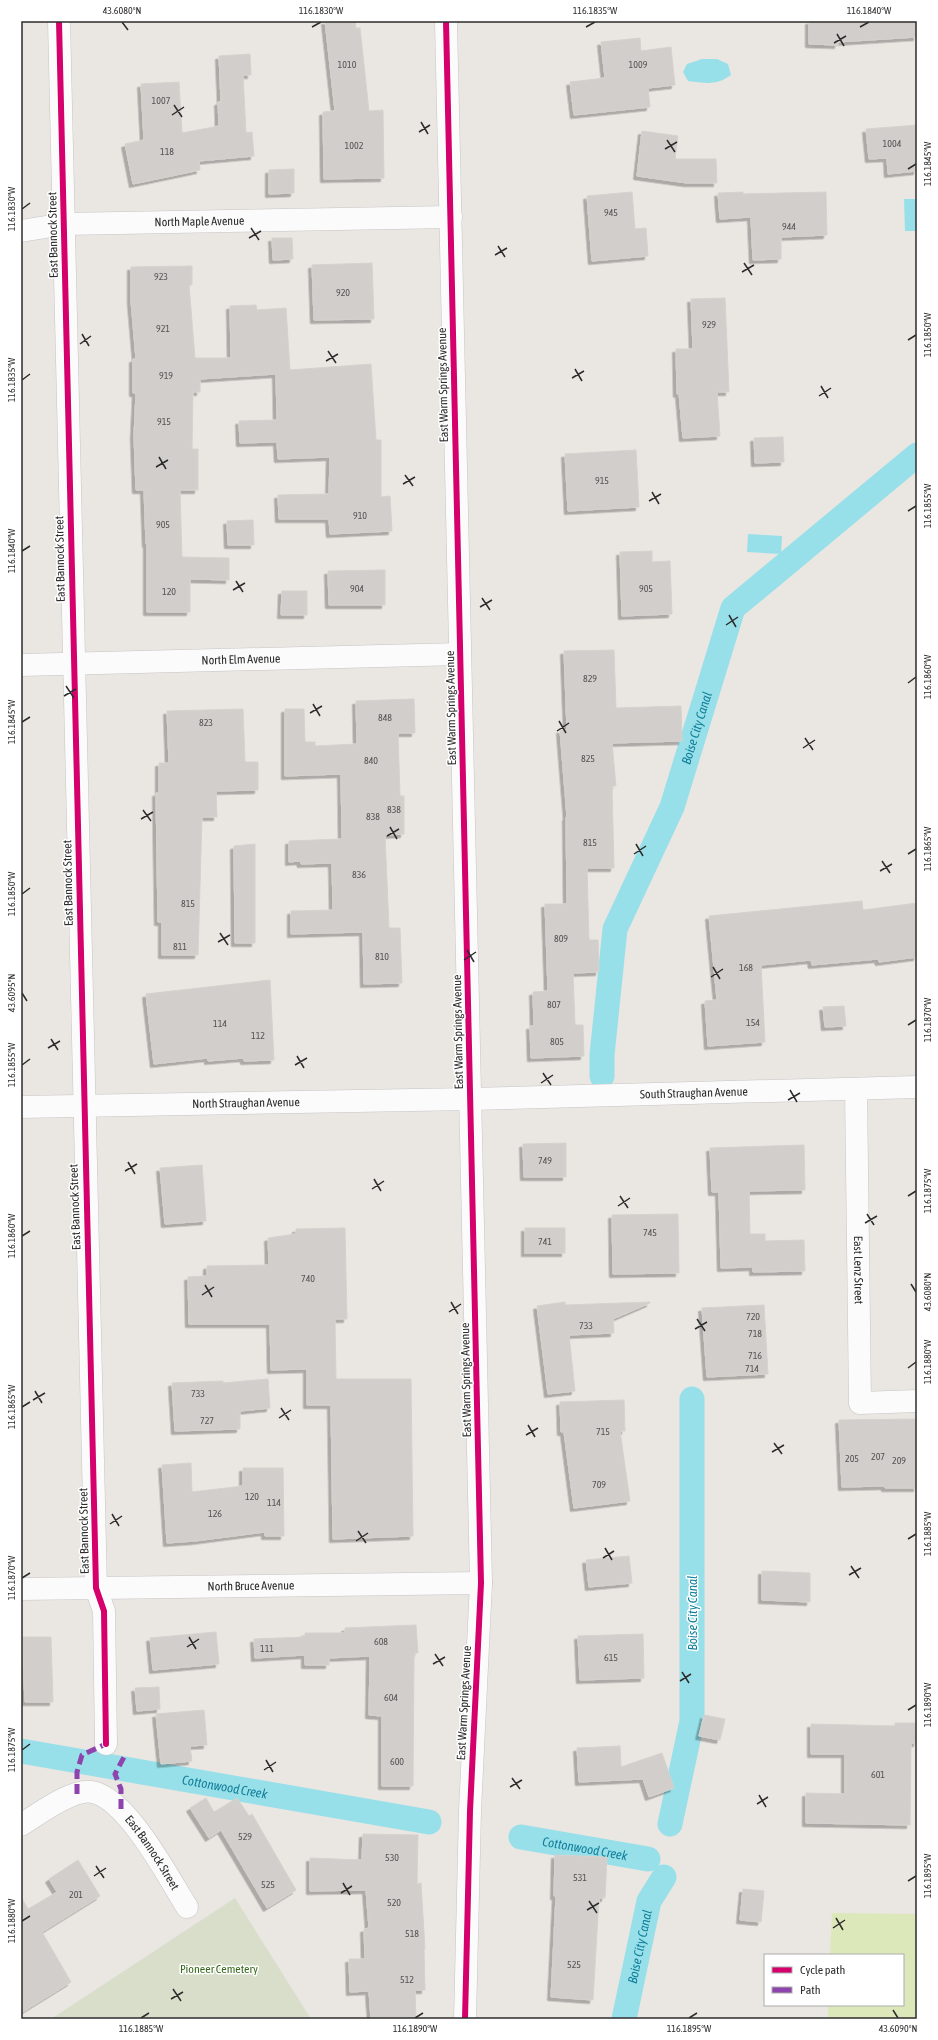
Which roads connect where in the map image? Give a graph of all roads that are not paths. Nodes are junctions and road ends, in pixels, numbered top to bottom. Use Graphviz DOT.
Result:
graph roads {
  1 [pos="58,21"];
  2 [pos="446,21"];
  3 [pos="450,217"];
  4 [pos="64,224"];
  5 [pos="21,231"];
  6 [pos="460,654"];
  7 [pos="74,664"];
  8 [pos="21,666"];
  9 [pos="917,1087"];
  10 [pos="856,1089"];
  11 [pos="471,1099"];
  12 [pos="84,1106"];
  13 [pos="21,1107"];
  14 [pos="917,1402"];
  15 [pos="481,1583"];
  16 [pos="21,1588"];
  17 [pos="96,1588"];
  18 [pos="106,1744"];
  19 [pos="21,1825"];
  20 [pos="187,1907"];
  21 [pos="465,2019"];
  1 -- 4 [label="street, East Bannock Street"];
  2 -- 3 [label="street, East Warm Springs Avenue"];
  3 -- 4 [label="street, North Maple Avenue"];
  3 -- 6 [label="street, East Warm Springs Avenue"];
  4 -- 5 [label="street, North Maple Avenue"];
  4 -- 7 [label="street, East Bannock Street"];
  6 -- 7 [label="street, North Elm Avenue"];
  6 -- 11 [label="street, East Warm Springs Avenue"];
  7 -- 8 [label="street, North Elm Avenue"];
  7 -- 12 [label="street, East Bannock Street"];
  9 -- 10 [label="street, South Straughan Avenue"];
  10 -- 11 [label="street, South Straughan Avenue"];
  10 -- 14 [label="street, East Lenz Street"];
  11 -- 12 [label="street, North Straughan Avenue"];
  11 -- 15 [label="street, East Warm Springs Avenue"];
  12 -- 13 [label="street, North Straughan Avenue"];
  12 -- 17 [label="street, East Bannock Street"];
  15 -- 17 [label="street, North Bruce Avenue"];
  15 -- 21 [label="street, East Warm Springs Avenue"];
  16 -- 17 [label="street, North Bruce Avenue"];
  17 -- 18 [label="street, East Bannock Street"];
  19 -- 20 [label="street, East Bannock Street"];
}
